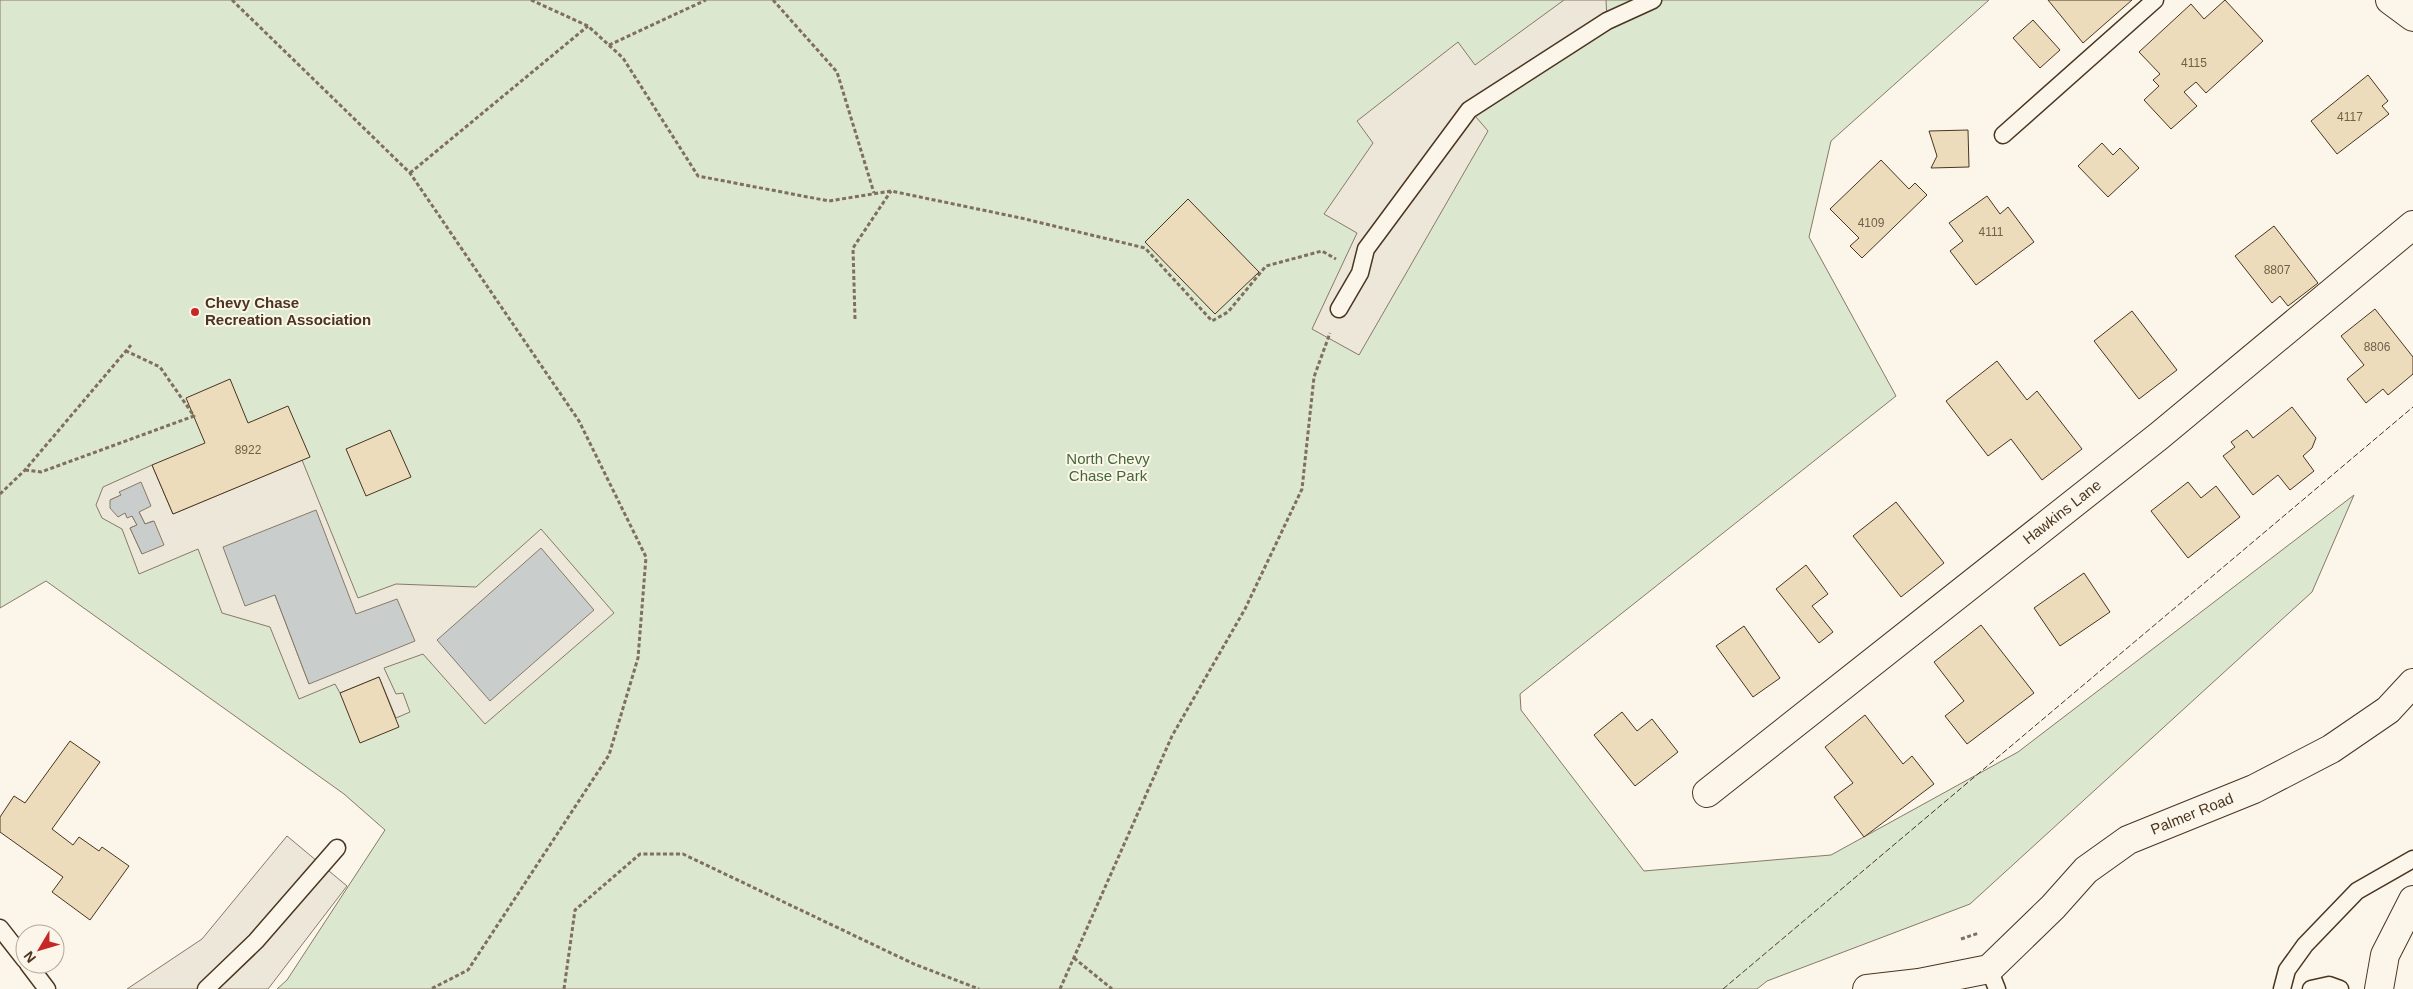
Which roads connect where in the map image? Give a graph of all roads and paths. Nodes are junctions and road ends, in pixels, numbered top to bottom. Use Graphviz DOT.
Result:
graph roads {
  1 [pos="232,0"];
  2 [pos="531,0"];
  3 [pos="706,0"];
  4 [pos="773,0"];
  5 [pos="1653,0"];
  6 [pos="2155,0"];
  7 [pos="2390,0"];
  8 [pos="2413,16"];
  9 [pos="588,26"];
  10 [pos="609,44"];
  11 [pos="2003,134"];
  12 [pos="410,173"];
  13 [pos="891,191"];
  14 [pos="874,193"];
  15 [pos="2413,225"];
  16 [pos="1360,273"];
  17 [pos="1339,309"];
  18 [pos="855,319"];
  19 [pos="131,345"];
  20 [pos="126,350"];
  21 [pos="25,470"];
  22 [pos="0,494"];
  23 [pos="2413,683"];
  24 [pos="1707,793"];
  25 [pos="337,848"];
  26 [pos="2413,859"];
  27 [pos="2413,900"];
  28 [pos="0,928"];
  29 [pos="15,947"];
  30 [pos="1074,958"];
  31 [pos="36,974"];
  32 [pos="1993,979"];
  33 [pos="47,989"];
  34 [pos="206,989"];
  35 [pos="431,989"];
  36 [pos="564,989"];
  37 [pos="979,989"];
  38 [pos="1060,989"];
  39 [pos="1112,989"];
  40 [pos="1867,989"];
  41 [pos="2282,989"];
  42 [pos="2311,989"];
  43 [pos="2340,989"];
  44 [pos="2379,989"];
  1 -- 12 [label="path"];
  2 -- 9 [label="path"];
  3 -- 10 [label="path"];
  4 -- 14 [label="path"];
  5 -- 16 [label="lane"];
  6 -- 11 [label="lane"];
  7 -- 8 [label="street"];
  9 -- 10 [label="path"];
  9 -- 12 [label="path"];
  10 -- 14 [label="path"];
  12 -- 35 [label="path"];
  13 -- 14 [label="path"];
  13 -- 16 [label="path"];
  13 -- 18 [label="path"];
  15 -- 24 [label="street, Hawkins Lane"];
  16 -- 17 [label="lane"];
  17 -- 30 [label="path"];
  19 -- 20 [label="path"];
  20 -- 21 [label="path"];
  20 -- 21 [label="path"];
  21 -- 22 [label="path"];
  23 -- 32 [label="street, Palmer Road"];
  25 -- 34 [label="lane"];
  26 -- 41 [label="lane"];
  27 -- 44 [label="street"];
  28 -- 29 [label="lane"];
  30 -- 38 [label="path"];
  30 -- 39 [label="path"];
  31 -- 33 [label="lane"];
  32 -- 40 [label="street"];
  36 -- 37 [label="path"];
  42 -- 43 [label="lane"];
}
